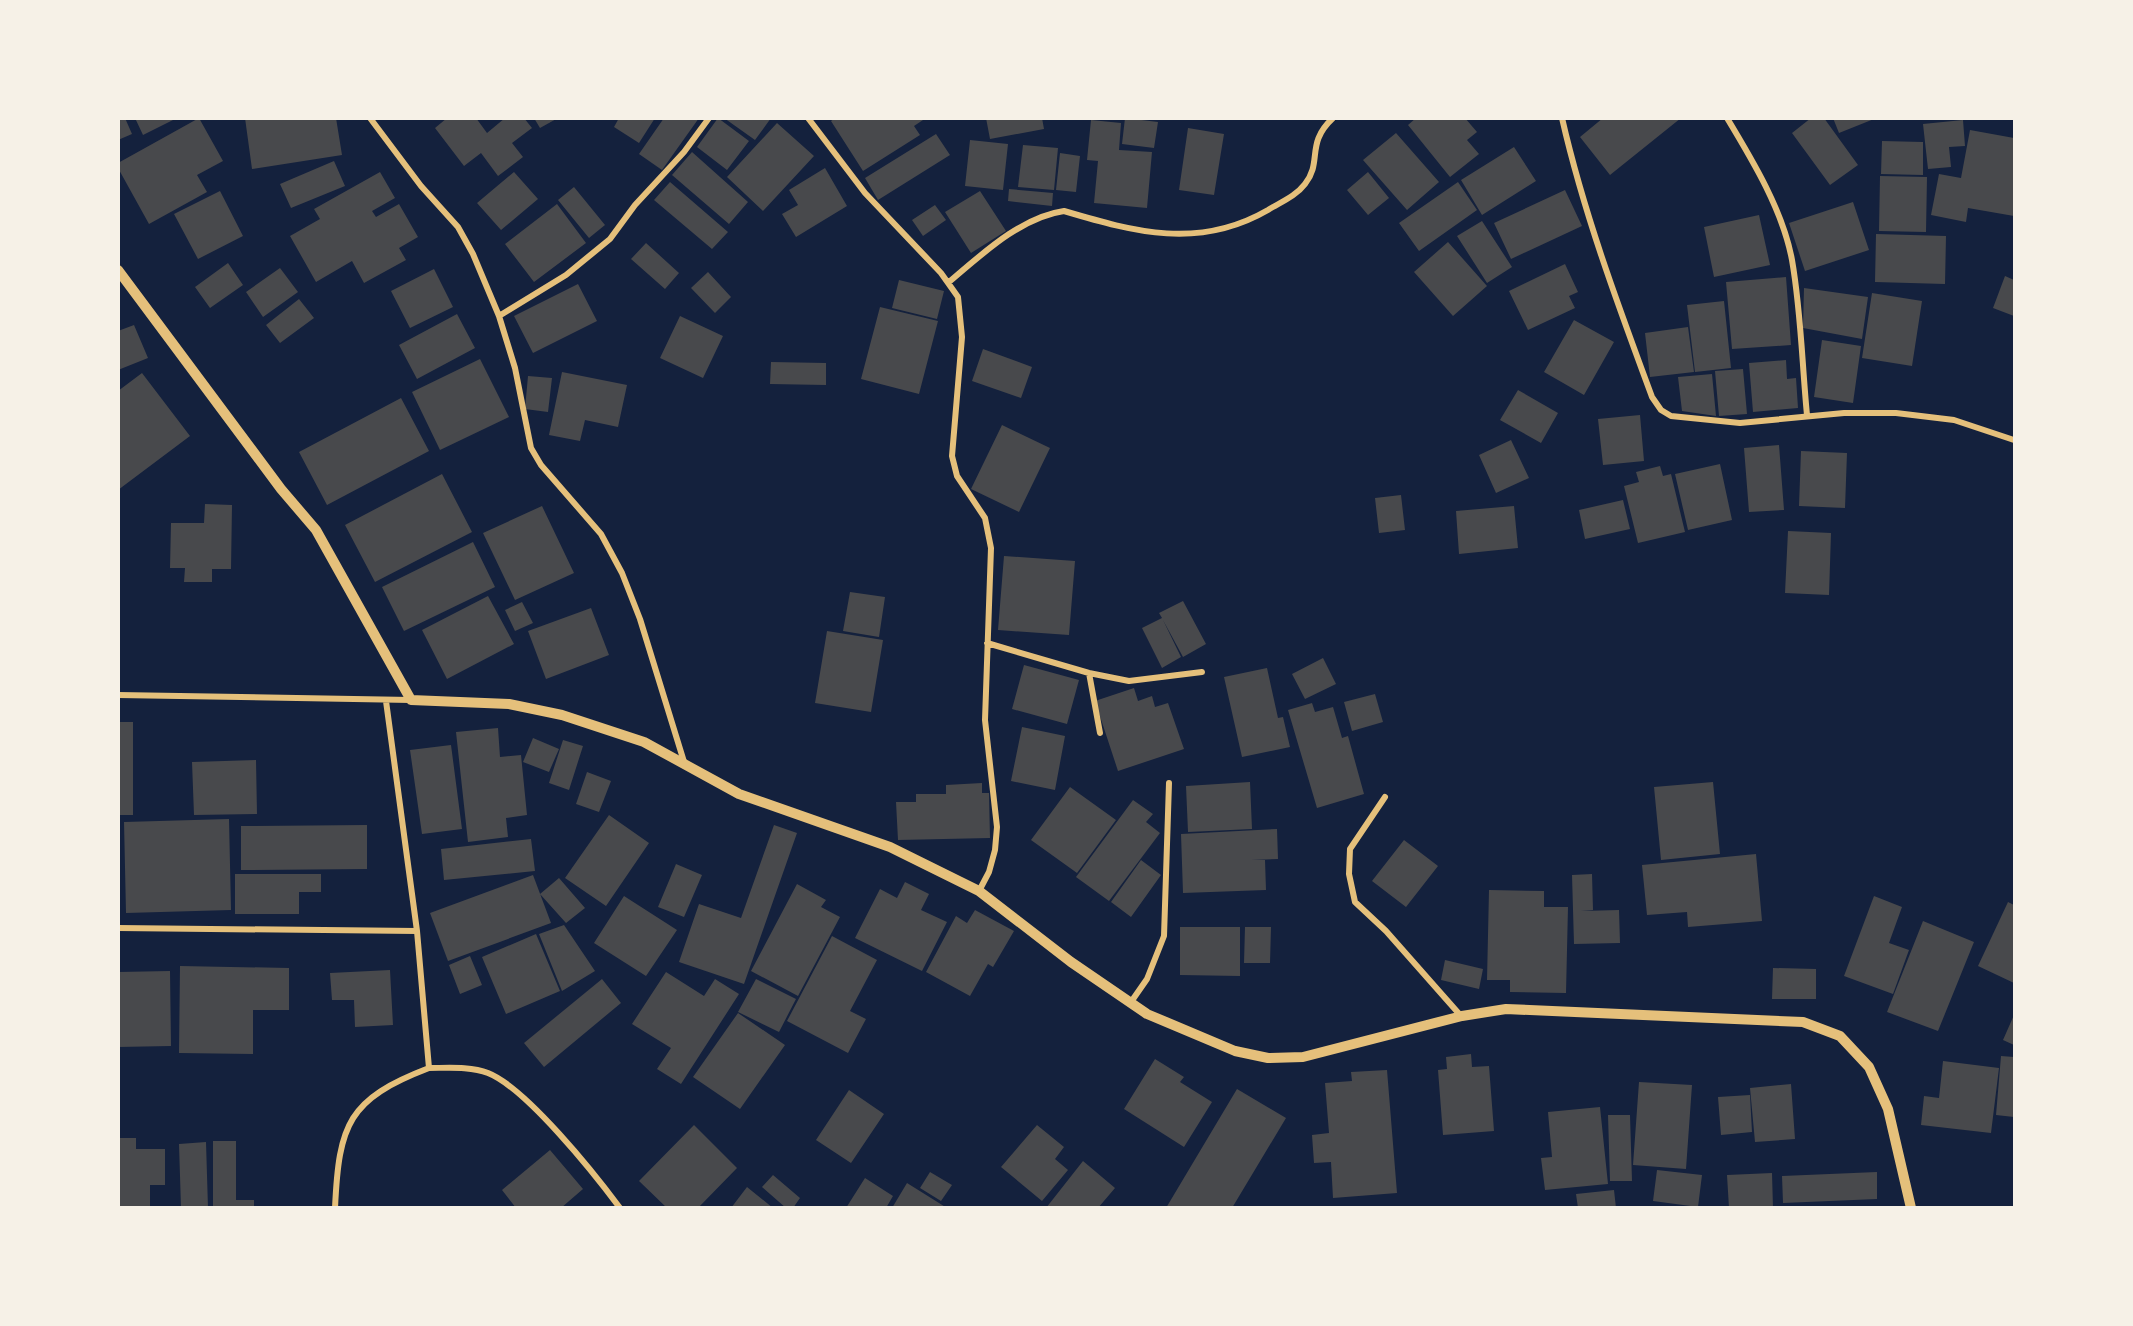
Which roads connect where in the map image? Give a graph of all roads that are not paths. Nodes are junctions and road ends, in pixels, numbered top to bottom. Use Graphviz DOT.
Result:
graph roads {
  1 [pos="370,118"];
  2 [pos="709,118"];
  3 [pos="808,118"];
  4 [pos="1333,118"];
  5 [pos="1562,118"];
  6 [pos="1727,118"];
  7 [pos="118,270"];
  8 [pos="949,282"];
  9 [pos="499,316"];
  10 [pos="1807,416"];
  11 [pos="2014,440"];
  12 [pos="987,643"];
  13 [pos="1202,672"];
  14 [pos="1089,673"];
  15 [pos="118,695"];
  16 [pos="411,700"];
  17 [pos="386,701"];
  18 [pos="1100,733"];
  19 [pos="686,765"];
  20 [pos="1169,783"];
  21 [pos="1385,797"];
  22 [pos="979,891"];
  23 [pos="118,928"];
  24 [pos="417,931"];
  25 [pos="1131,1002"];
  26 [pos="1462,1016"];
  27 [pos="429,1068"];
  28 [pos="335,1208"];
  29 [pos="620,1208"];
  30 [pos="1911,1208"];
  1 -- 9 [label="street"];
  2 -- 9 [label="street"];
  3 -- 8 [label="street"];
  4 -- 8 [label="street"];
  5 -- 10 [label="street"];
  6 -- 10 [label="street"];
  7 -- 16 [label="street"];
  8 -- 12 [label="street"];
  9 -- 19 [label="street"];
  10 -- 11 [label="street"];
  12 -- 14 [label="street"];
  12 -- 22 [label="street"];
  13 -- 14 [label="street"];
  14 -- 18 [label="street"];
  15 -- 17 [label="street"];
  16 -- 17 [label="street"];
  16 -- 19 [label="street"];
  17 -- 24 [label="street"];
  19 -- 22 [label="street"];
  20 -- 25 [label="street"];
  21 -- 26 [label="street"];
  22 -- 25 [label="street"];
  23 -- 24 [label="street"];
  24 -- 27 [label="street"];
  25 -- 26 [label="street"];
  26 -- 30 [label="street"];
  27 -- 28 [label="street"];
  27 -- 29 [label="street"];
}
